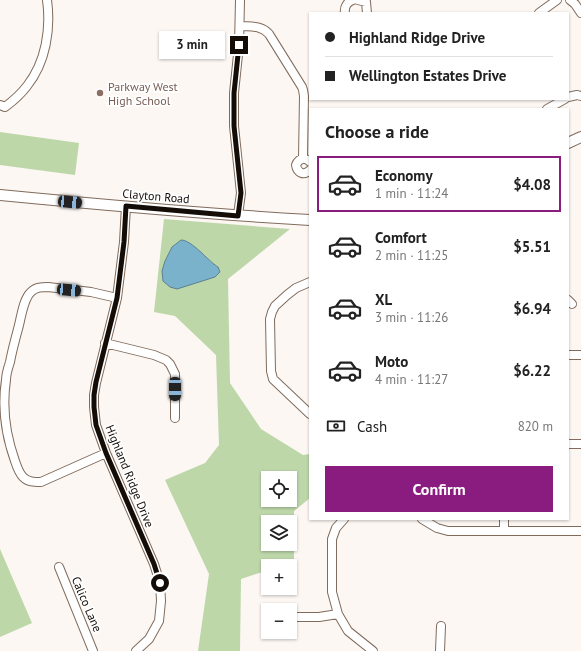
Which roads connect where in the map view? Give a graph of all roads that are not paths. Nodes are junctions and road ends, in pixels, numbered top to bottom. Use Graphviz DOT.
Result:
graph roads {
  1 [pos="46,0"];
  2 [pos="240,0"];
  3 [pos="354,0"];
  4 [pos="557,0"];
  5 [pos="570,0"];
  6 [pos="364,1"];
  7 [pos="345,12"];
  8 [pos="367,12"];
  9 [pos="540,12"];
  10 [pos="581,13"];
  11 [pos="240,26"];
  12 [pos="581,96"];
  13 [pos="569,97"];
  14 [pos="563,100"];
  15 [pos="0,105"];
  16 [pos="549,108"];
  17 [pos="581,137"];
  18 [pos="569,143"];
  19 [pos="307,160"];
  20 [pos="309,171"];
  21 [pos="0,195"];
  22 [pos="126,206"];
  23 [pos="238,216"];
  24 [pos="309,220"];
  25 [pos="309,282"];
  26 [pos="117,298"];
  27 [pos="105,343"];
  28 [pos="569,355"];
  29 [pos="581,355"];
  30 [pos="3,378"];
  31 [pos="309,413"];
  32 [pos="175,418"];
  33 [pos="569,444"];
  34 [pos="581,444"];
  35 [pos="106,453"];
  36 [pos="343,520"];
  37 [pos="424,520"];
  38 [pos="504,520"];
  39 [pos="504,531"];
  40 [pos="581,531"];
  41 [pos="58,567"];
  42 [pos="338,614"];
  43 [pos="297,617"];
  44 [pos="441,626"];
  45 [pos="93,651"];
  46 [pos="136,651"];
  47 [pos="373,651"];
  48 [pos="440,651"];
  1 -- 15 [label="street"];
  2 -- 11 [label="street"];
  3 -- 7 [label="street"];
  4 -- 9 [label="street"];
  5 -- 10 [label="street"];
  6 -- 8 [label="street"];
  11 -- 19 [label="street"];
  11 -- 23 [label="street"];
  12 -- 13 [label="street"];
  14 -- 16 [label="street"];
  17 -- 18 [label="main road"];
  19 -- 20 [label="street"];
  21 -- 22 [label="main road, Clayton Road"];
  22 -- 23 [label="main road, Clayton Road"];
  22 -- 26 [label="street, Highland Ridge Drive"];
  23 -- 24 [label="main road, Clayton Road"];
  25 -- 31 [label="street"];
  26 -- 27 [label="street, Highland Ridge Drive"];
  26 -- 30 [label="street"];
  27 -- 32 [label="street"];
  27 -- 35 [label="street, Highland Ridge Drive"];
  28 -- 29 [label="street"];
  30 -- 35 [label="street"];
  33 -- 34 [label="street"];
  35 -- 46 [label="street, Highland Ridge Drive"];
  36 -- 42 [label="street"];
  37 -- 39 [label="street"];
  38 -- 39 [label="street"];
  39 -- 40 [label="street"];
  41 -- 45 [label="street, Calico Lane"];
  42 -- 43 [label="street"];
  42 -- 47 [label="street"];
  44 -- 48 [label="street"];
}
